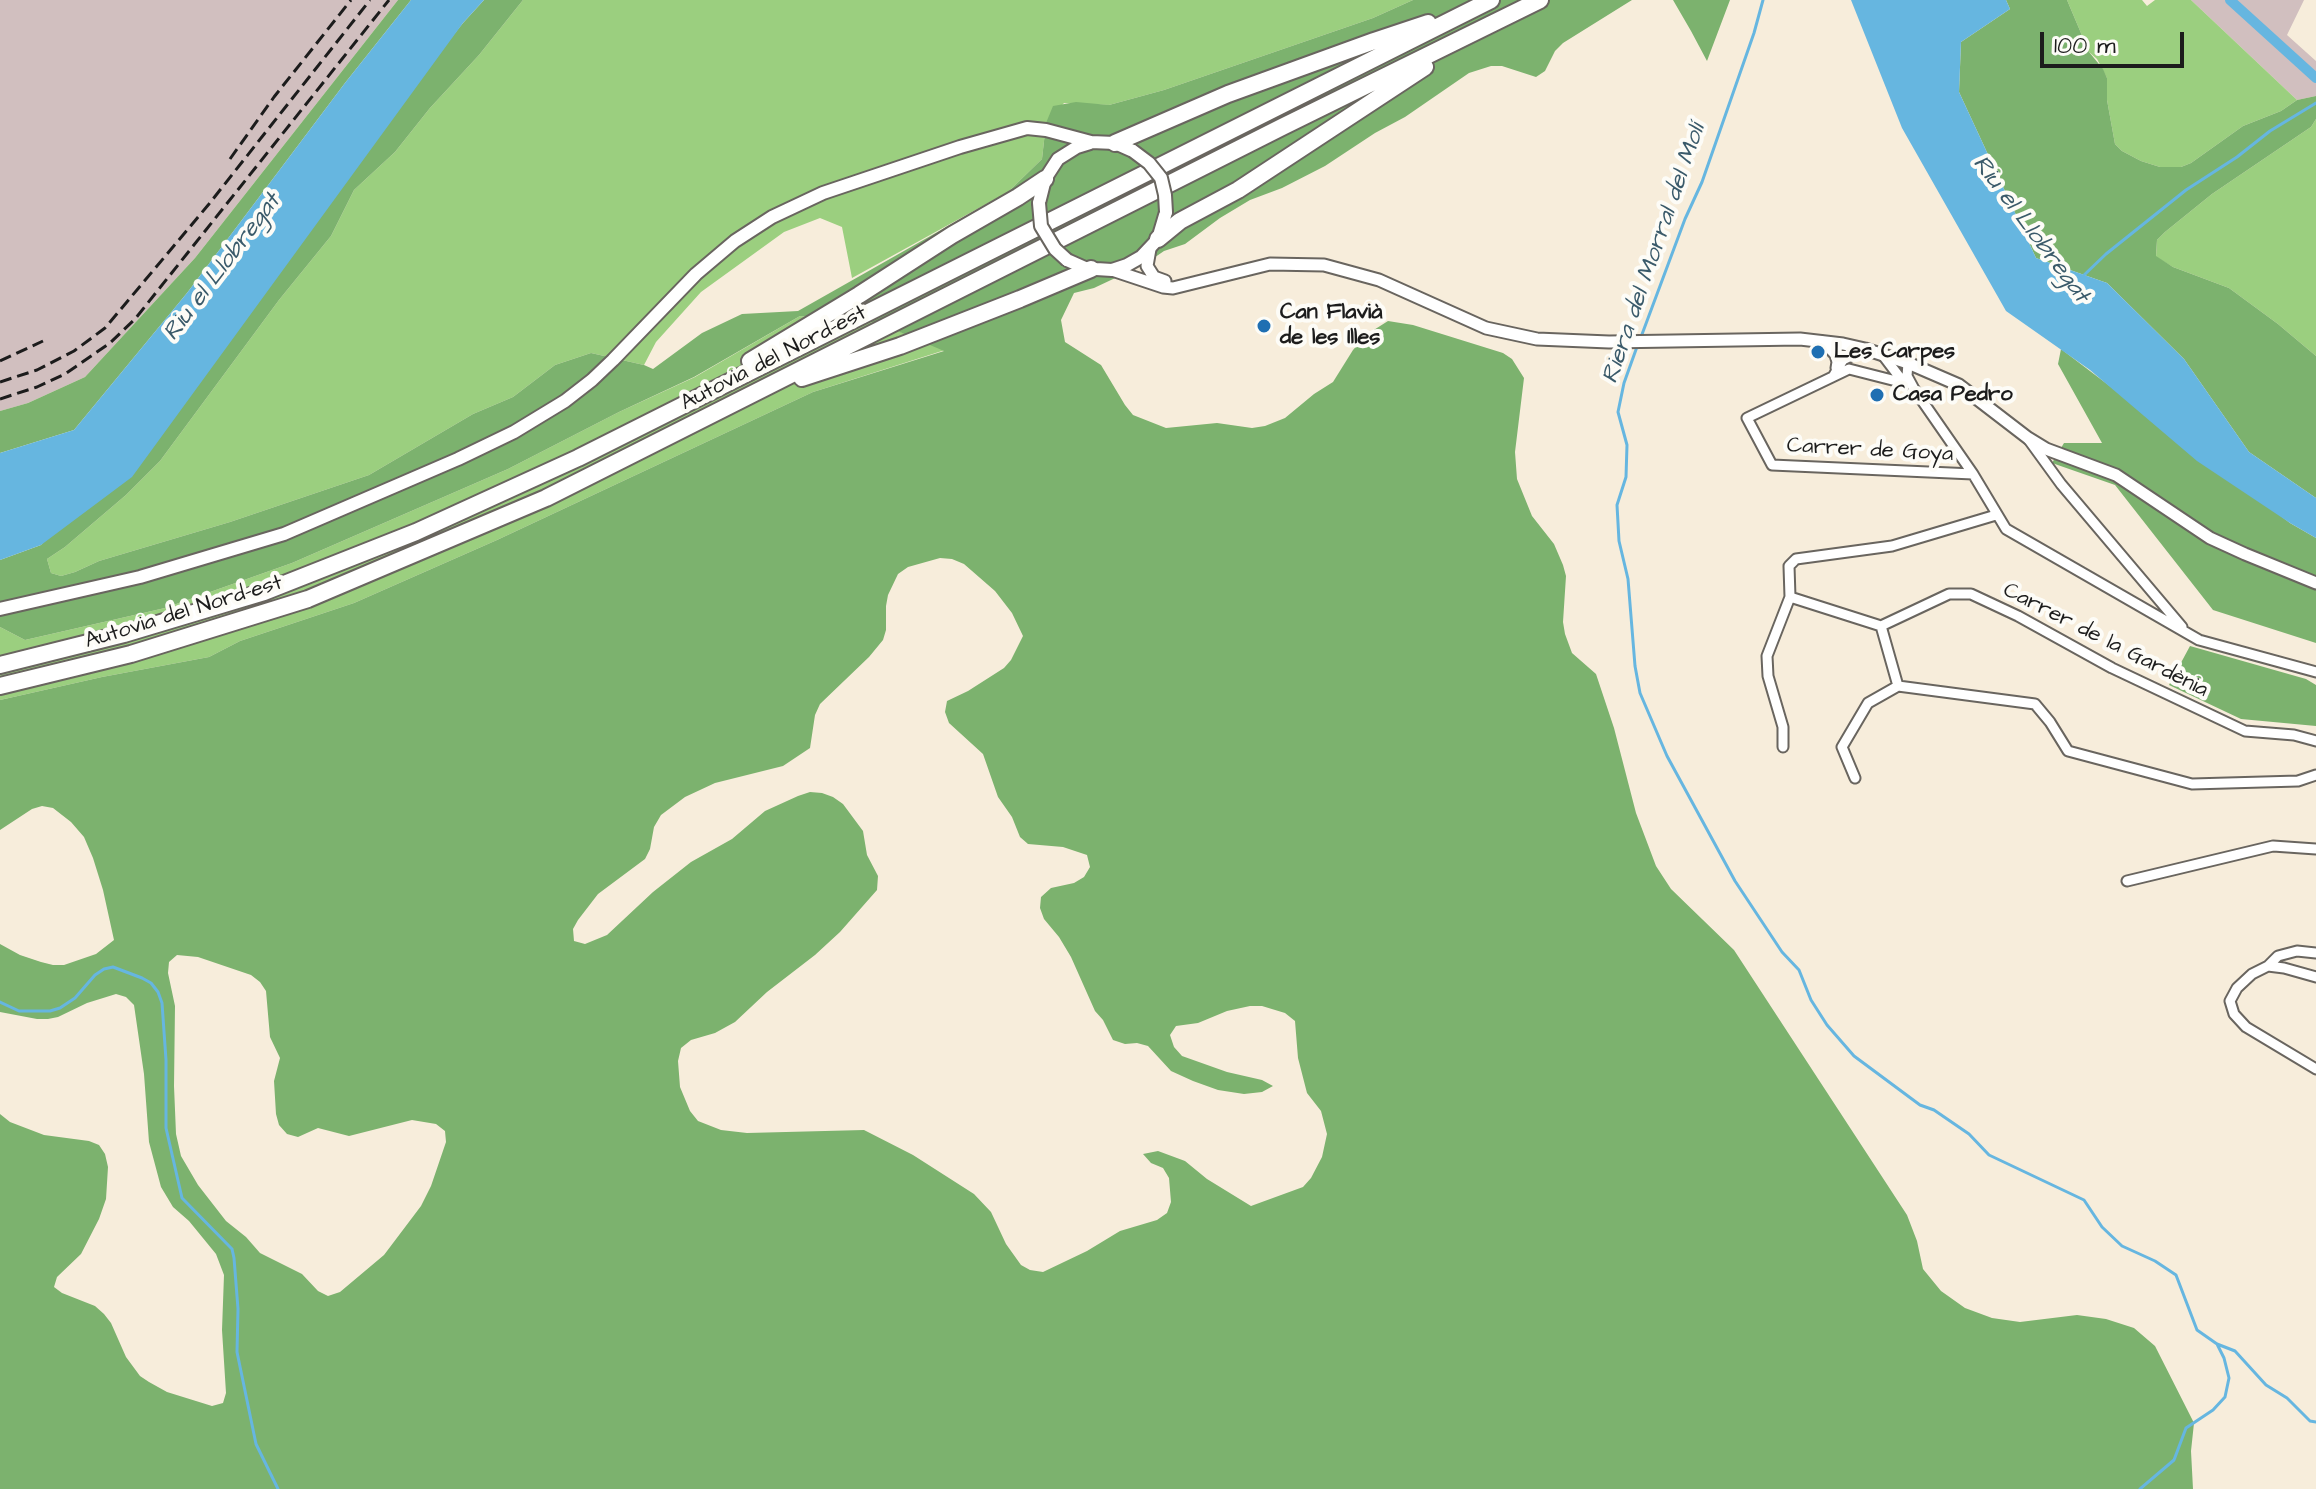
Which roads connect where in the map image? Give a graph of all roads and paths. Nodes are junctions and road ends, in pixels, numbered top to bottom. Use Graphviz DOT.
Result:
graph roads {
  1 [pos="1491,0"];
  2 [pos="1540,0"];
  3 [pos="1475,8"];
  4 [pos="1493,24"];
  5 [pos="1046,130"];
  6 [pos="1091,142"];
  7 [pos="1115,143"];
  8 [pos="1058,159"];
  9 [pos="1045,179"];
  10 [pos="1154,244"];
  11 [pos="1091,269"];
  12 [pos="1112,270"];
  13 [pos="1185,285"];
  14 [pos="1822,341"];
  15 [pos="1865,349"];
  16 [pos="1882,354"];
  17 [pos="1908,363"];
  18 [pos="1834,375"];
  19 [pos="1904,383"];
  20 [pos="766,388"];
  21 [pos="1914,389"];
  22 [pos="692,401"];
  23 [pos="2028,438"];
  24 [pos="1973,474"];
  25 [pos="1996,515"];
  26 [pos="2316,583"];
  27 [pos="1790,597"];
  28 [pos="0,609"];
  29 [pos="1881,626"];
  30 [pos="2187,632"];
  31 [pos="0,665"];
  32 [pos="2316,672"];
  33 [pos="0,686"];
  34 [pos="1898,686"];
  35 [pos="2316,741"];
  36 [pos="1783,747"];
  37 [pos="2316,775"];
  38 [pos="1855,778"];
  39 [pos="2316,849"];
  40 [pos="2127,881"];
  41 [pos="2316,953"];
  42 [pos="2268,966"];
  43 [pos="2316,977"];
  44 [pos="2316,1069"];
  1 -- 3 [label="highway, Autovia del Nord-est"];
  2 -- 4 [label="highway, Autovia del Nord-est"];
  3 -- 7 [label="highway"];
  3 -- 22 [label="highway, Autovia del Nord-est"];
  4 -- 10 [label="highway"];
  4 -- 20 [label="highway, Autovia del Nord-est"];
  5 -- 6 [label="main road"];
  5 -- 8 [label="main road"];
  5 -- 28 [label="main road"];
  6 -- 7 [label="main road"];
  6 -- 8 [label="main road"];
  7 -- 10 [label="main road, bridge"];
  8 -- 9 [label="main road"];
  9 -- 11 [label="main road, bridge"];
  9 -- 22 [label="highway"];
  10 -- 12 [label="main road"];
  10 -- 13 [label="street"];
  11 -- 12 [label="main road"];
  11 -- 20 [label="highway"];
  12 -- 13 [label="street"];
  13 -- 14 [label="street"];
  14 -- 15 [label="street"];
  14 -- 18 [label="street"];
  15 -- 16 [label="street"];
  15 -- 18 [label="street, Carrer de Goya"];
  16 -- 17 [label="street"];
  16 -- 19 [label="street"];
  17 -- 21 [label="street"];
  17 -- 23 [label="street"];
  18 -- 19 [label="street, Carrer de Goya"];
  18 -- 24 [label="street, Carrer de Goya"];
  19 -- 21 [label="street"];
  20 -- 33 [label="highway, Autovia del Nord-est"];
  21 -- 24 [label="street"];
  22 -- 31 [label="highway, Autovia del Nord-est"];
  23 -- 26 [label="street"];
  23 -- 30 [label="street"];
  24 -- 25 [label="street"];
  25 -- 27 [label="street"];
  25 -- 30 [label="street"];
  27 -- 29 [label="street"];
  27 -- 36 [label="street"];
  29 -- 34 [label="street"];
  29 -- 35 [label="street, Carrer de la Gardènia"];
  30 -- 32 [label="street"];
  34 -- 37 [label="street"];
  34 -- 38 [label="street"];
  39 -- 40 [label="street"];
  41 -- 42 [label="street"];
  42 -- 43 [label="street"];
  42 -- 44 [label="street"];
}
